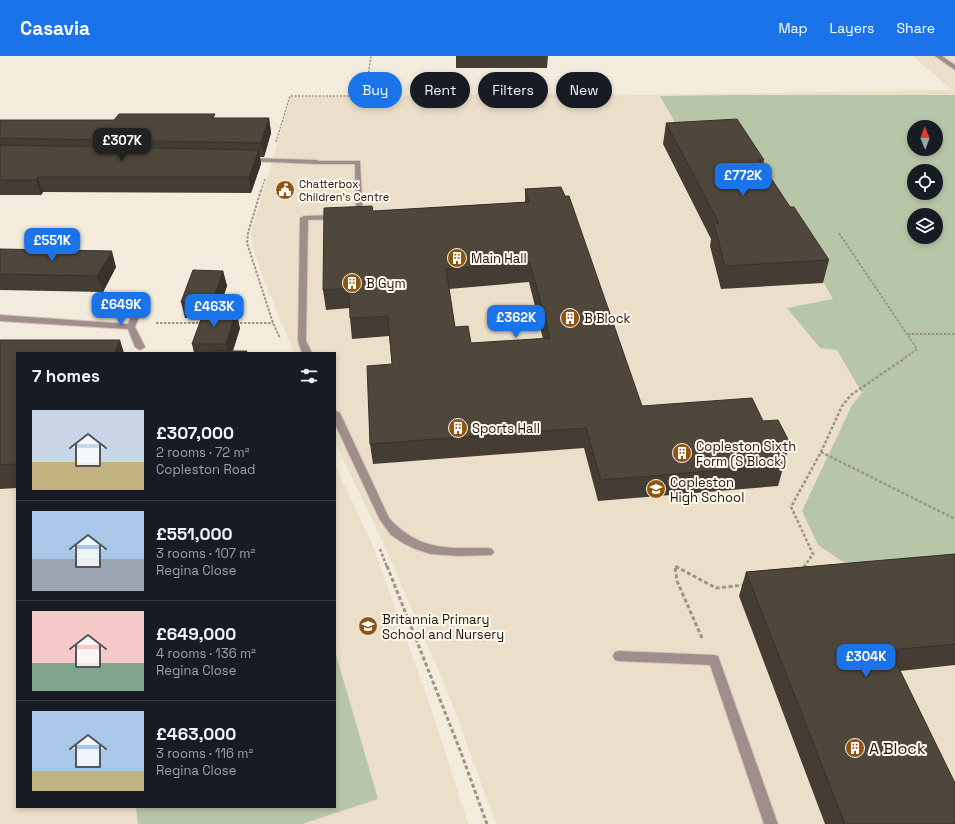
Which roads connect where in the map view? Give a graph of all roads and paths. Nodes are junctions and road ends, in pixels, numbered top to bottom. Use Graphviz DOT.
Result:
graph roads {
  1 [pos="371,56"];
  2 [pos="938,56"];
  3 [pos="955,68"];
  4 [pos="242,160"];
  5 [pos="271,160"];
  6 [pos="839,233"];
  7 [pos="140,305"];
  8 [pos="0,318"];
  9 [pos="211,323"];
  10 [pos="234,323"];
  11 [pos="273,323"];
  12 [pos="131,326"];
  13 [pos="908,334"];
  14 [pos="955,334"];
  15 [pos="281,341"];
  16 [pos="140,347"];
  17 [pos="307,352"];
  18 [pos="336,415"];
  19 [pos="821,452"];
  20 [pos="955,519"];
  21 [pos="379,546"];
  22 [pos="488,552"];
  23 [pos="800,572"];
  24 [pos="752,584"];
  25 [pos="619,656"];
  26 [pos="714,660"];
  27 [pos="487,824"];
  28 [pos="771,824"];
  1 -- 5 [label="path"];
  2 -- 3 [label="street"];
  4 -- 5 [label="street"];
  5 -- 11 [label="path"];
  5 -- 17 [label="street"];
  6 -- 13 [label="path"];
  7 -- 12 [label="street"];
  8 -- 12 [label="street"];
  9 -- 12 [label="path"];
  10 -- 11 [label="path"];
  11 -- 15 [label="path"];
  12 -- 16 [label="street"];
  13 -- 14 [label="path"];
  13 -- 19 [label="path"];
  18 -- 22 [label="street"];
  19 -- 20 [label="path"];
  19 -- 23 [label="path"];
  21 -- 27 [label="path"];
  24 -- 26 [label="path"];
  25 -- 26 [label="street"];
  26 -- 28 [label="street"];
}
